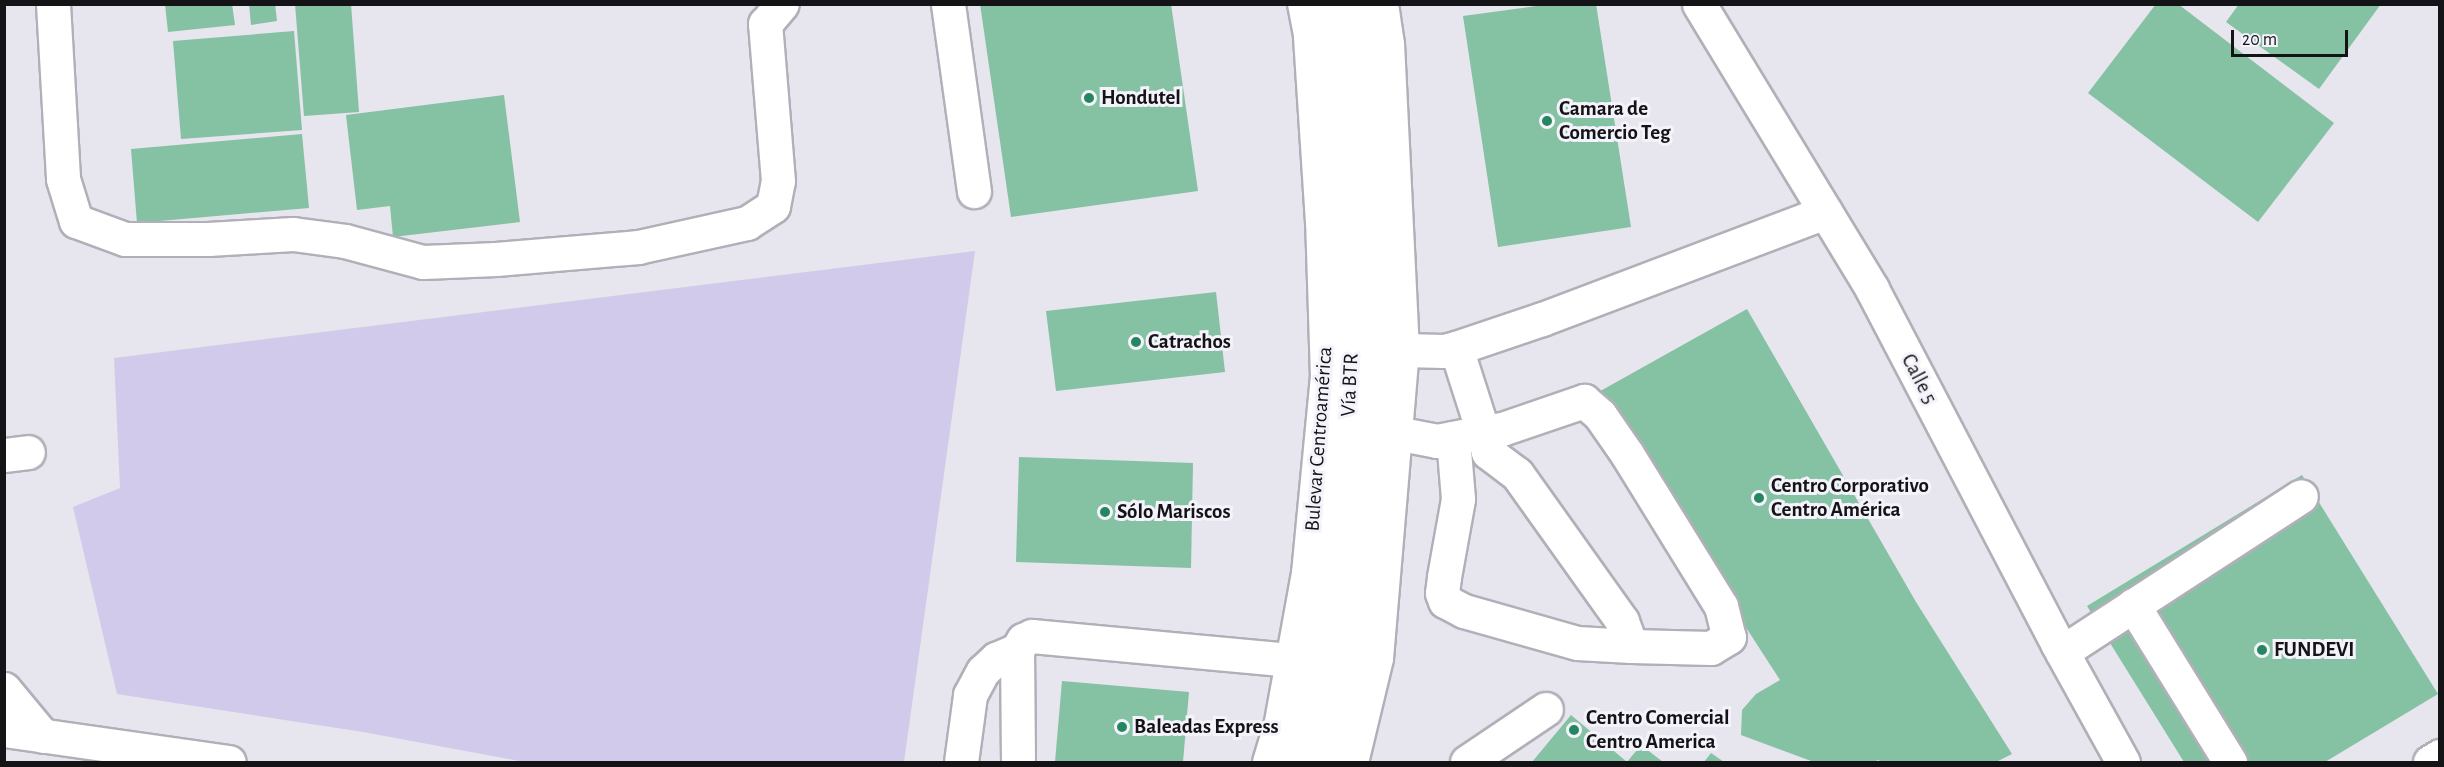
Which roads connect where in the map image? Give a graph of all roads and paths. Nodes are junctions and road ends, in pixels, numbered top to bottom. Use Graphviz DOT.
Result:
graph roads {
  1 [pos="53,4"];
  2 [pos="782,4"];
  3 [pos="948,4"];
  4 [pos="1304,4"];
  5 [pos="1326,4"];
  6 [pos="1357,4"];
  7 [pos="1381,4"];
  8 [pos="1699,4"];
  9 [pos="974,191"];
  10 [pos="1825,212"];
  11 [pos="1456,348"];
  12 [pos="1402,350"];
  13 [pos="1395,433"];
  14 [pos="1468,435"];
  15 [pos="2301,496"];
  16 [pos="2133,605"];
  17 [pos="1631,646"];
  18 [pos="1017,650"];
  19 [pos="2062,652"];
  20 [pos="1292,660"];
  21 [pos="4,689"];
  22 [pos="1546,709"];
  23 [pos="4,730"];
  24 [pos="43,736"];
  25 [pos="2439,756"];
  26 [pos="229,762"];
  27 [pos="961,762"];
  28 [pos="1018,762"];
  29 [pos="1269,762"];
  30 [pos="1297,762"];
  31 [pos="1323,762"];
  32 [pos="1351,762"];
  33 [pos="1467,762"];
  34 [pos="2123,762"];
  35 [pos="2230,762"];
  36 [pos="2430,762"];
  1 -- 2 [label="main road"];
  3 -- 9 [label="main road"];
  4 -- 20 [label="main road, Bulevar Centroamérica"];
  5 -- 30 [label="main road, Vía BTR"];
  6 -- 31 [label="main road, Vía BTR"];
  7 -- 12 [label="main road"];
  8 -- 10 [label="main road, Calle 5"];
  10 -- 11 [label="main road"];
  10 -- 19 [label="main road, Calle 5"];
  11 -- 12 [label="main road"];
  11 -- 14 [label="main road"];
  12 -- 13 [label="main road"];
  13 -- 14 [label="main road"];
  13 -- 32 [label="main road"];
  14 -- 17 [label="main road"];
  14 -- 17 [label="main road"];
  14 -- 17 [label="main road"];
  15 -- 16 [label="main road"];
  16 -- 19 [label="main road"];
  16 -- 35 [label="main road"];
  18 -- 20 [label="main road"];
  18 -- 27 [label="main road"];
  18 -- 28 [label="main road"];
  19 -- 34 [label="main road, Calle 5"];
  20 -- 29 [label="main road, Bulevar Centroamérica"];
  21 -- 24 [label="main road"];
  22 -- 33 [label="main road"];
  23 -- 24 [label="main road"];
  24 -- 26 [label="main road"];
  25 -- 36 [label="main road"];
}
